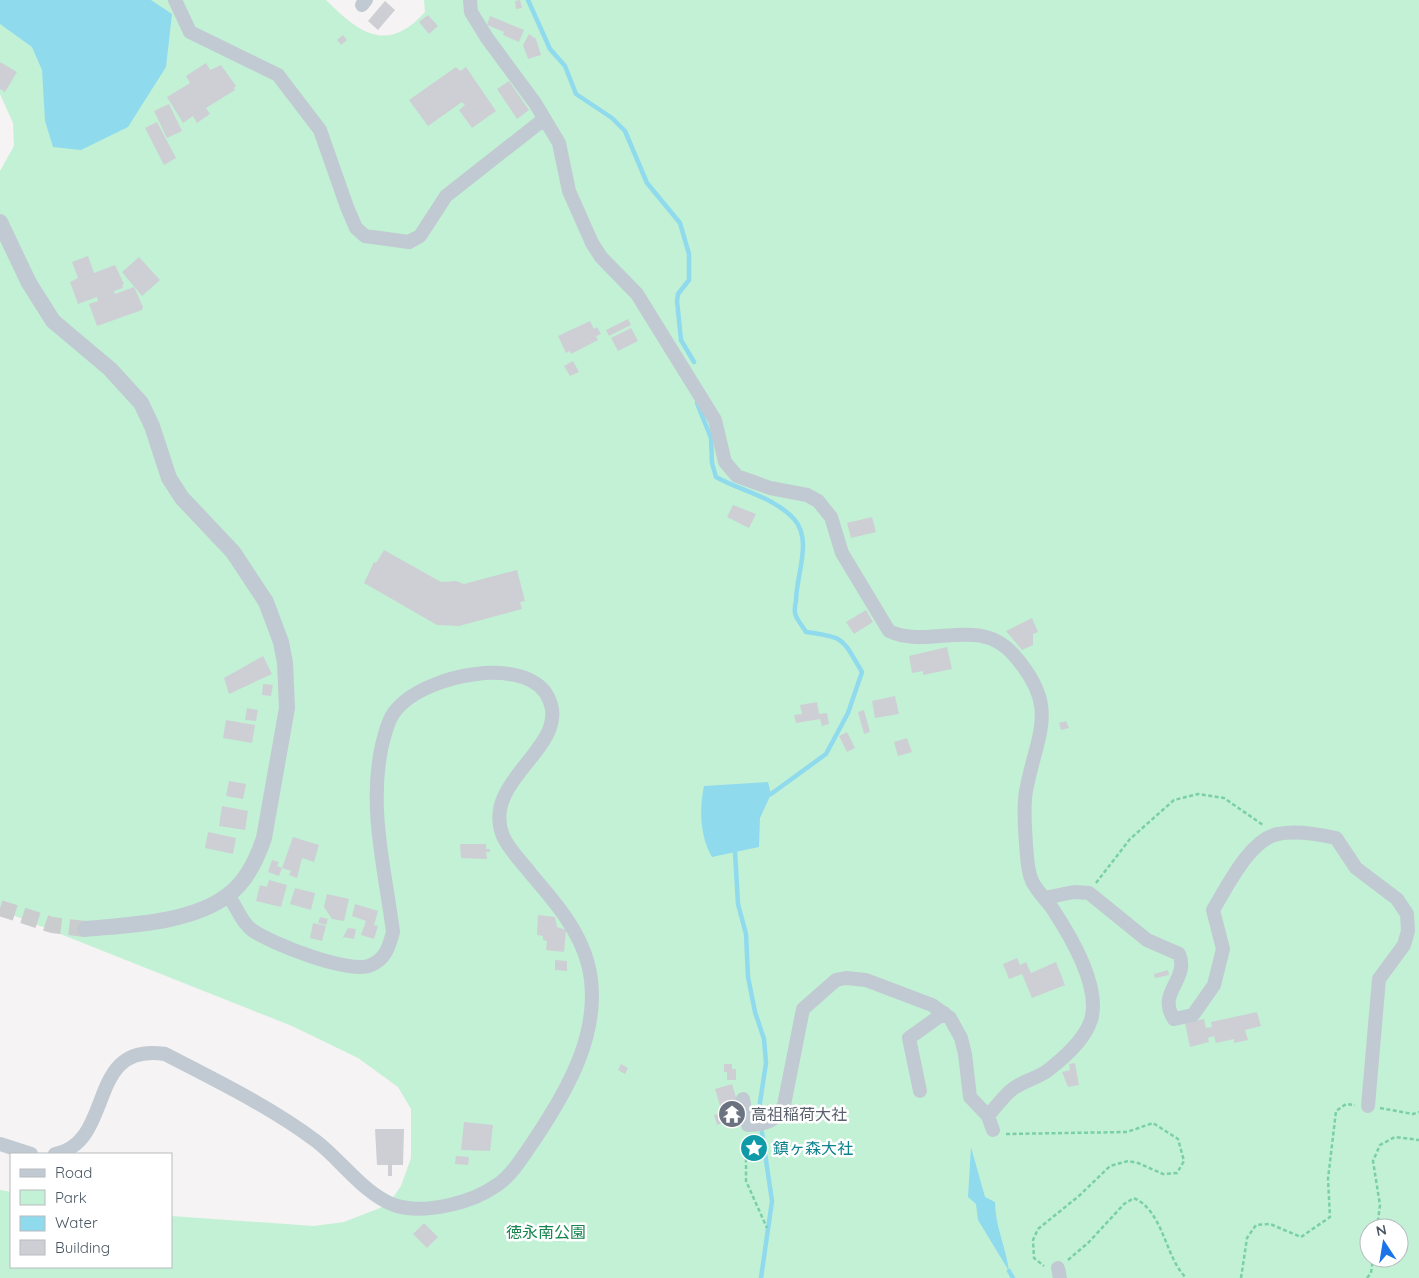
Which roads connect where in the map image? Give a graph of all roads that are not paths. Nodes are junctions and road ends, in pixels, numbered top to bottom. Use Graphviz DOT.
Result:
graph roads {
  1 [pos="174,0"];
  2 [pos="470,0"];
  3 [pos="544,119"];
  4 [pos="0,222"];
  5 [pos="228,896"];
  6 [pos="1044,898"];
  7 [pos="84,929"];
  8 [pos="944,1013"];
  9 [pos="920,1091"];
  10 [pos="743,1099"];
  11 [pos="1368,1106"];
  12 [pos="988,1116"];
  13 [pos="993,1130"];
  14 [pos="0,1144"];
  15 [pos="28,1153"];
  16 [pos="62,1153"];
  1 -- 3 [label="street"];
  2 -- 3 [label="street"];
  3 -- 6 [label="street"];
  4 -- 5 [label="street"];
  5 -- 7 [label="street"];
  5 -- 16 [label="street"];
  6 -- 11 [label="street"];
  6 -- 12 [label="street"];
  8 -- 9 [label="street"];
  8 -- 10 [label="street"];
  8 -- 12 [label="street"];
  12 -- 13 [label="street"];
  14 -- 15 [label="street"];
}
